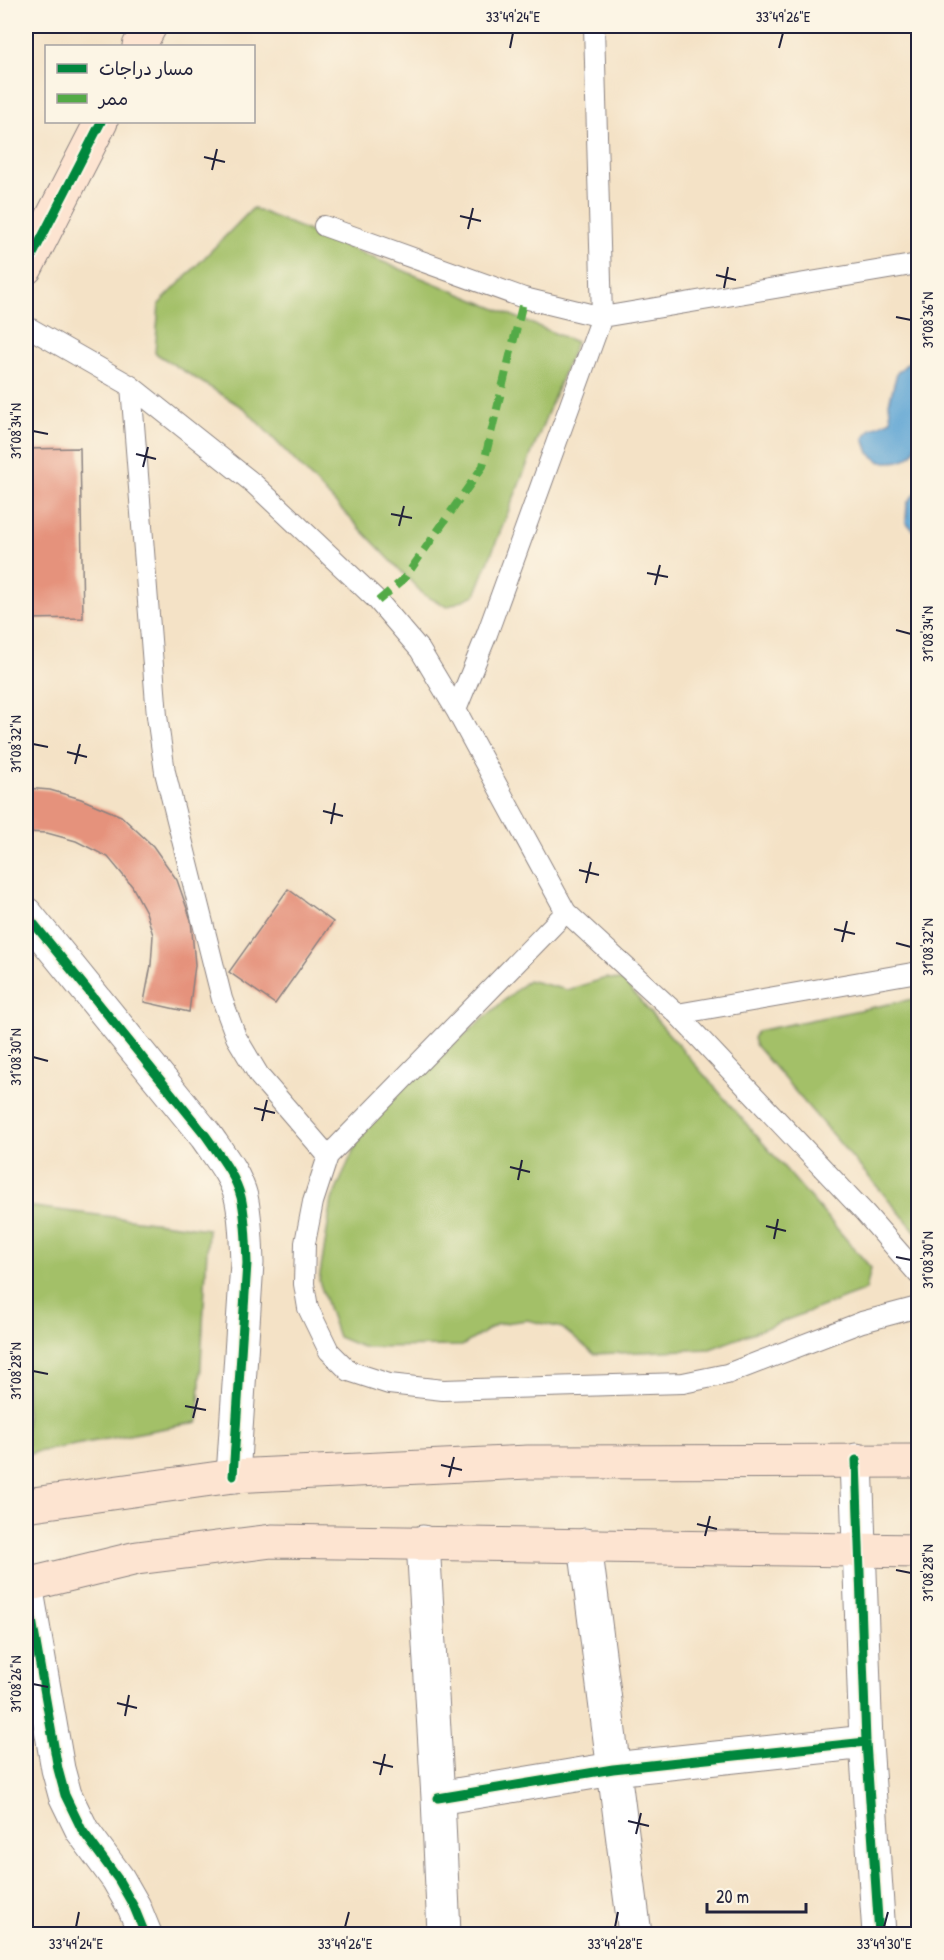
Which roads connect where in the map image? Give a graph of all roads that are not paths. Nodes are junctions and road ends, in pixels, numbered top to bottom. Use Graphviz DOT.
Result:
graph roads {
  1 [pos="150,26"];
  2 [pos="594,26"];
  3 [pos="140,45"];
  4 [pos="100,123"];
  5 [pos="324,226"];
  6 [pos="28,257"];
  7 [pos="918,264"];
  8 [pos="602,317"];
  9 [pos="26,326"];
  10 [pos="131,386"];
  11 [pos="456,710"];
  12 [pos="566,912"];
  13 [pos="26,914"];
  14 [pos="918,972"];
  15 [pos="677,1014"];
  16 [pos="328,1156"];
  17 [pos="918,1274"];
  18 [pos="918,1307"];
  19 [pos="856,1460"];
  20 [pos="918,1461"];
  21 [pos="233,1476"];
  22 [pos="26,1506"];
  23 [pos="423,1542"];
  24 [pos="585,1545"];
  25 [pos="859,1551"];
  26 [pos="918,1551"];
  27 [pos="26,1586"];
  28 [pos="866,1742"];
  29 [pos="613,1769"];
  30 [pos="438,1798"];
  31 [pos="145,1935"];
  32 [pos="444,1935"];
  33 [pos="635,1935"];
  34 [pos="879,1935"];
  1 -- 3 [label="main road"];
  2 -- 8 [label="lane"];
  4 -- 6 [label="main road"];
  5 -- 8 [label="lane"];
  7 -- 8 [label="lane"];
  8 -- 11 [label="lane"];
  9 -- 10 [label="lane"];
  10 -- 11 [label="lane"];
  10 -- 16 [label="lane"];
  11 -- 12 [label="lane"];
  12 -- 15 [label="lane"];
  12 -- 16 [label="lane"];
  13 -- 21 [label="street"];
  14 -- 15 [label="lane"];
  15 -- 17 [label="lane"];
  16 -- 18 [label="lane"];
  19 -- 20 [label="main road"];
  19 -- 21 [label="main road"];
  19 -- 25 [label="street"];
  21 -- 22 [label="main road"];
  23 -- 24 [label="main road"];
  23 -- 27 [label="main road"];
  23 -- 30 [label="street"];
  24 -- 25 [label="main road"];
  24 -- 29 [label="street"];
  25 -- 26 [label="main road"];
  25 -- 28 [label="street"];
  27 -- 31 [label="street"];
  28 -- 29 [label="street"];
  28 -- 34 [label="street"];
  29 -- 30 [label="street"];
  29 -- 33 [label="street"];
  30 -- 32 [label="street"];
}
